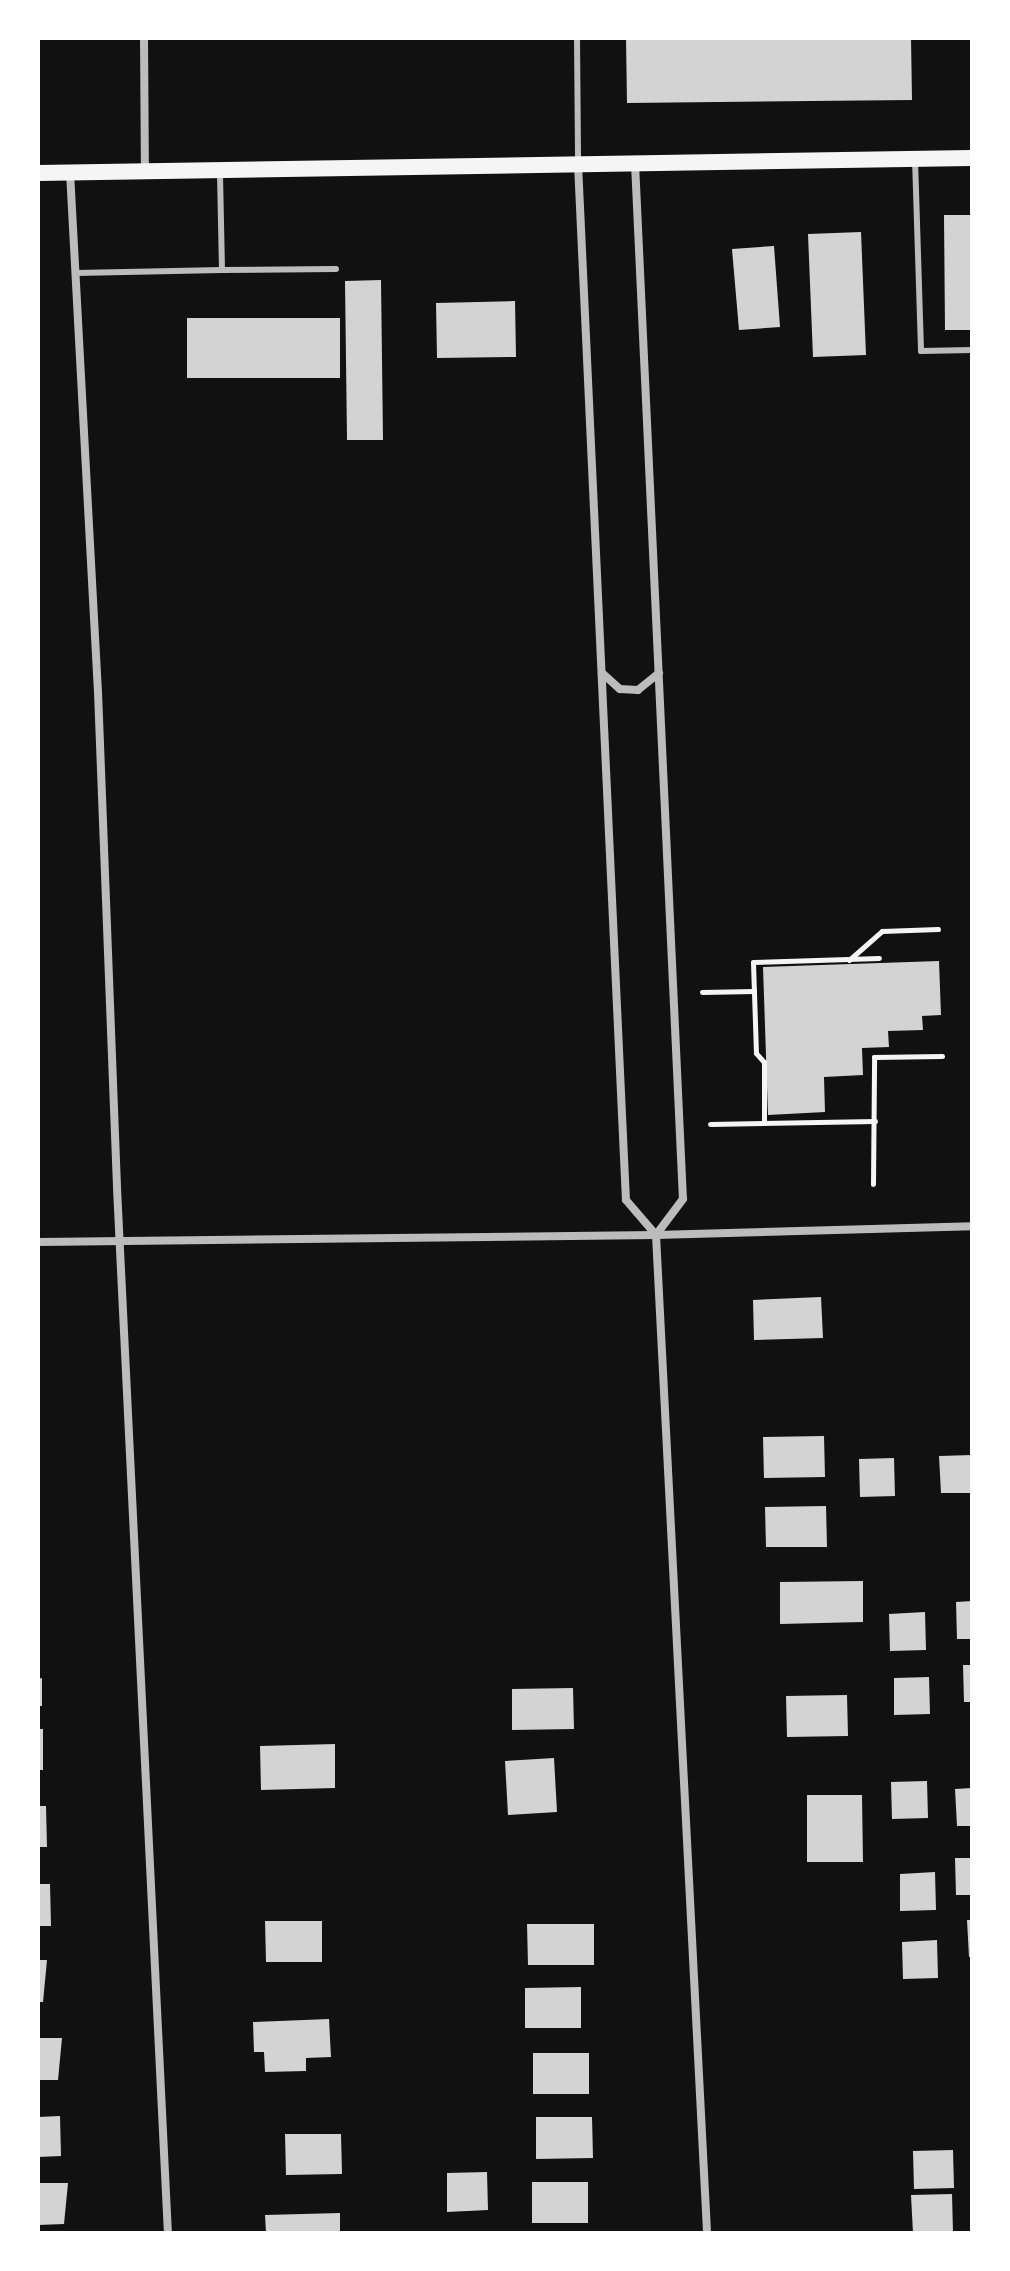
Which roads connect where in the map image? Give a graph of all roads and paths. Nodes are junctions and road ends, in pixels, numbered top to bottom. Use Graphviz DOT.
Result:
graph roads {
  1 [pos="144,38"];
  2 [pos="577,38"];
  3 [pos="972,158"];
  4 [pos="915,159"];
  5 [pos="635,163"];
  6 [pos="578,164"];
  7 [pos="220,170"];
  8 [pos="145,171"];
  9 [pos="70,172"];
  10 [pos="38,173"];
  11 [pos="336,269"];
  12 [pos="222,270"];
  13 [pos="76,273"];
  14 [pos="972,350"];
  15 [pos="602,673"];
  16 [pos="659,673"];
  17 [pos="938,929"];
  18 [pos="879,958"];
  19 [pos="848,961"];
  20 [pos="754,991"];
  21 [pos="702,992"];
  22 [pos="942,1056"];
  23 [pos="875,1121"];
  24 [pos="764,1123"];
  25 [pos="710,1124"];
  26 [pos="873,1184"];
  27 [pos="972,1226"];
  28 [pos="656,1235"];
  29 [pos="120,1241"];
  30 [pos="38,1242"];
  31 [pos="168,2233"];
  32 [pos="707,2233"];
  1 -- 8 [label="street"];
  2 -- 6 [label="lane"];
  3 -- 4 [label="main road"];
  4 -- 5 [label="main road"];
  4 -- 14 [label="lane"];
  5 -- 6 [label="main road"];
  5 -- 16 [label="street"];
  6 -- 7 [label="main road"];
  6 -- 15 [label="street"];
  7 -- 8 [label="main road"];
  7 -- 12 [label="lane"];
  8 -- 9 [label="main road"];
  9 -- 10 [label="main road"];
  9 -- 13 [label="street"];
  11 -- 12 [label="lane"];
  12 -- 13 [label="lane"];
  13 -- 29 [label="street"];
  15 -- 16 [label="street"];
  15 -- 28 [label="street"];
  16 -- 28 [label="street"];
  17 -- 19 [label="path"];
  18 -- 19 [label="path"];
  19 -- 20 [label="path"];
  20 -- 21 [label="path"];
  20 -- 24 [label="path"];
  22 -- 23 [label="path"];
  23 -- 24 [label="path"];
  23 -- 26 [label="path"];
  24 -- 25 [label="path"];
  27 -- 28 [label="street"];
  28 -- 29 [label="street"];
  28 -- 32 [label="street"];
  29 -- 30 [label="street"];
  29 -- 31 [label="street"];
}
